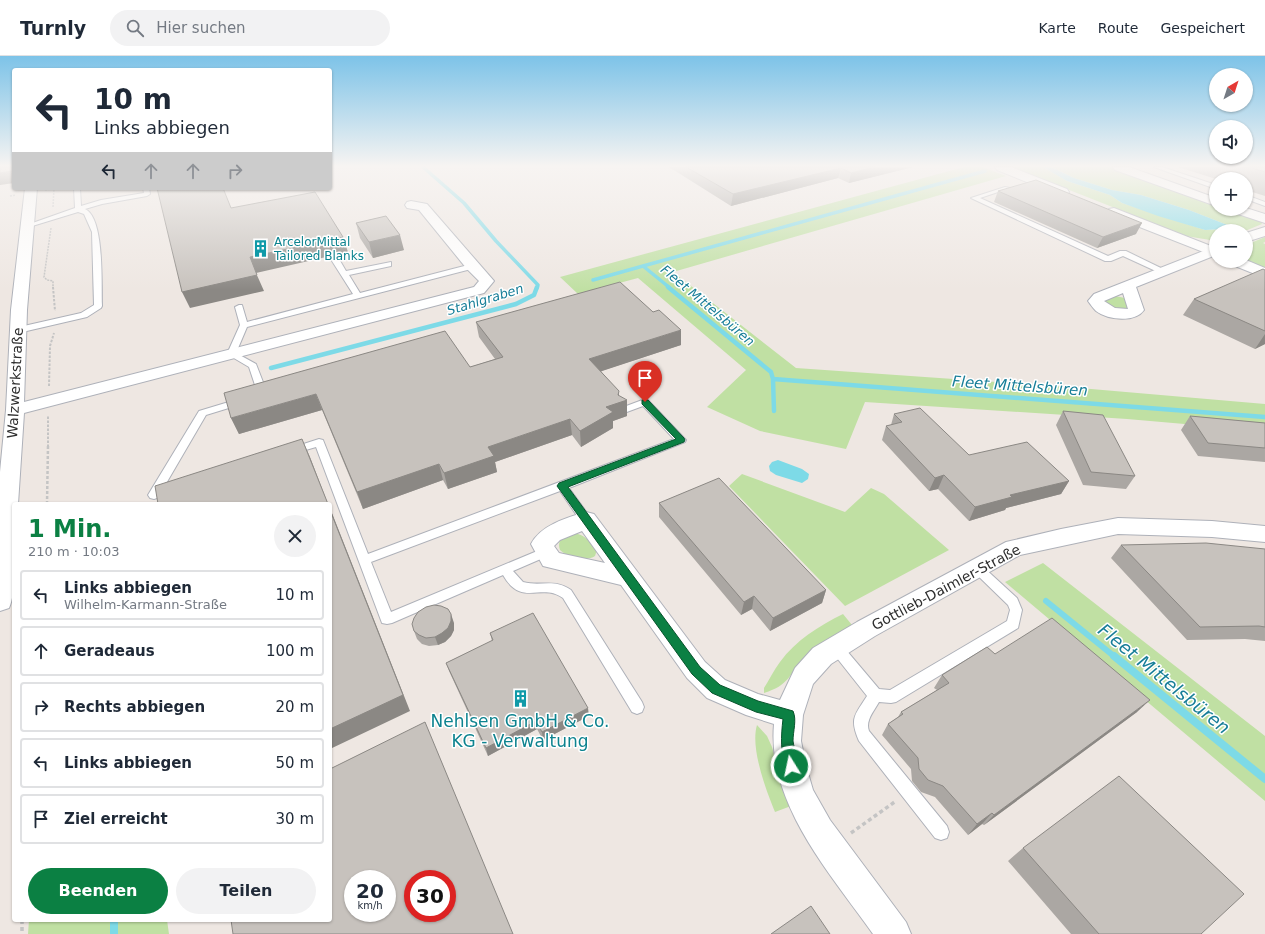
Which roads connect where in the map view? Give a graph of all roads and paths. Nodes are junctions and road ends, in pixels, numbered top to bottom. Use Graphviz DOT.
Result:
graph roads {
  1 [pos="29,208"];
  2 [pos="53,208"];
  3 [pos="81,208"];
  4 [pos="425,208"];
  5 [pos="996,208"];
  6 [pos="1103,208"];
  7 [pos="78,209"];
  8 [pos="1253,215"];
  9 [pos="53,217"];
  10 [pos="1265,219"];
  11 [pos="27,226"];
  12 [pos="1265,231"];
  13 [pos="1253,235"];
  14 [pos="1209,249"];
  15 [pos="1209,253"];
  16 [pos="336,261"];
  17 [pos="388,264"];
  18 [pos="472,266"];
  19 [pos="1252,268"];
  20 [pos="1163,271"];
  21 [pos="1265,273"];
  22 [pos="344,274"];
  23 [pos="1128,286"];
  24 [pos="358,296"];
  25 [pos="239,307"];
  26 [pos="55,322"];
  27 [pos="244,325"];
  28 [pos="18,330"];
  29 [pos="231,354"];
  30 [pos="48,402"];
  31 [pos="15,410"];
  32 [pos="624,410"];
  33 [pos="282,454"];
  34 [pos="184,485"];
  35 [pos="562,486"];
  36 [pos="47,502"];
  37 [pos="586,520"];
  38 [pos="1265,534"];
  39 [pos="546,552"];
  40 [pos="364,560"];
  41 [pos="977,568"];
  42 [pos="506,569"];
  43 [pos="628,578"];
  44 [pos="0,601"];
  45 [pos="836,648"];
  46 [pos="875,695"];
  47 [pos="637,707"];
  48 [pos="789,715"];
  49 [pos="910,792"];
  50 [pos="941,832"];
  51 [pos="830,847"];
  52 [pos="22,922"];
  53 [pos="22,934"];
  54 [pos="894,934"];
  1 -- 11 [label="street, Walzwerkstraße"];
  2 -- 9 [label="path"];
  3 -- 7 [label="lane"];
  4 -- 18 [label="street"];
  5 -- 20 [label="lane"];
  6 -- 14 [label="street"];
  7 -- 9 [label="lane"];
  7 -- 26 [label="lane"];
  8 -- 10 [label="street"];
  9 -- 11 [label="lane"];
  9 -- 26 [label="path"];
  11 -- 28 [label="street, Walzwerkstraße"];
  12 -- 13 [label="street"];
  15 -- 20 [label="street"];
  16 -- 22 [label="lane"];
  17 -- 22 [label="lane"];
  18 -- 24 [label="lane"];
  18 -- 29 [label="street"];
  19 -- 21 [label="street"];
  20 -- 23 [label="street"];
  22 -- 24 [label="lane"];
  24 -- 27 [label="lane"];
  25 -- 27 [label="lane"];
  26 -- 28 [label="lane"];
  26 -- 30 [label="path"];
  27 -- 29 [label="lane"];
  28 -- 31 [label="street, Walzwerkstraße"];
  29 -- 30 [label="street"];
  29 -- 34 [label="lane"];
  30 -- 31 [label="street"];
  30 -- 36 [label="path"];
  31 -- 44 [label="street, Walzwerkstraße"];
  32 -- 35 [label="lane"];
  33 -- 40 [label="lane"];
  35 -- 37 [label="lane"];
  35 -- 40 [label="lane"];
  37 -- 39 [label="street"];
  37 -- 43 [label="street"];
  38 -- 41 [label="street, Gottlieb-Daimler-Straße"];
  39 -- 42 [label="lane"];
  39 -- 43 [label="street"];
  40 -- 42 [label="lane"];
  41 -- 45 [label="street, Gottlieb-Daimler-Straße"];
  41 -- 46 [label="lane"];
  42 -- 47 [label="lane"];
  43 -- 48 [label="street"];
  45 -- 46 [label="lane"];
  45 -- 48 [label="street, Gottlieb-Daimler-Straße"];
  46 -- 49 [label="lane"];
  48 -- 51 [label="street, Gottlieb-Daimler-Straße"];
  49 -- 50 [label="lane"];
  49 -- 51 [label="path"];
  51 -- 54 [label="street, Gottlieb-Daimler-Straße"];
  52 -- 53 [label="path"];
}
